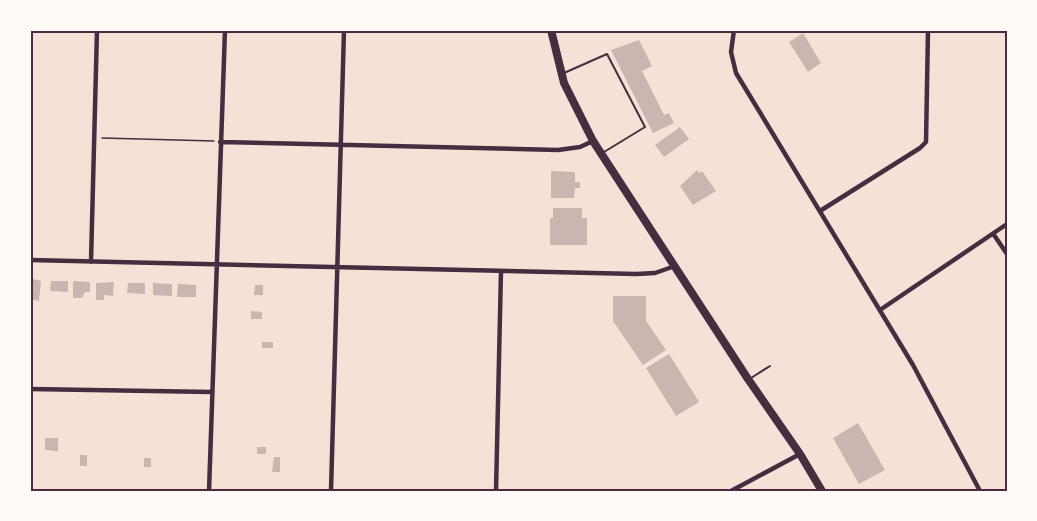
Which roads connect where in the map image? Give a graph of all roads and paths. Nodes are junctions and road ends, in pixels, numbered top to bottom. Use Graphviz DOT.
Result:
graph roads {
  1 [pos="97,30"];
  2 [pos="225,30"];
  3 [pos="344,30"];
  4 [pos="551,30"];
  5 [pos="734,30"];
  6 [pos="928,30"];
  7 [pos="561,73"];
  8 [pos="101,138"];
  9 [pos="593,141"];
  10 [pos="220,142"];
  11 [pos="340,145"];
  12 [pos="601,153"];
  13 [pos="820,211"];
  14 [pos="1007,224"];
  15 [pos="994,234"];
  16 [pos="1007,254"];
  17 [pos="30,260"];
  18 [pos="92,262"];
  19 [pos="216,265"];
  20 [pos="675,266"];
  21 [pos="338,268"];
  22 [pos="501,271"];
  23 [pos="880,310"];
  24 [pos="770,366"];
  25 [pos="748,379"];
  26 [pos="30,389"];
  27 [pos="212,392"];
  28 [pos="800,454"];
  29 [pos="209,491"];
  30 [pos="331,491"];
  31 [pos="496,491"];
  32 [pos="731,491"];
  33 [pos="822,491"];
  34 [pos="980,491"];
  1 -- 18 [label="street"];
  2 -- 10 [label="street"];
  3 -- 11 [label="street"];
  4 -- 7 [label="main road"];
  5 -- 13 [label="street"];
  6 -- 13 [label="street"];
  7 -- 9 [label="main road"];
  7 -- 12 [label="lane"];
  8 -- 10 [label="path"];
  9 -- 11 [label="street"];
  9 -- 12 [label="main road"];
  10 -- 11 [label="street"];
  10 -- 19 [label="street"];
  11 -- 21 [label="street"];
  12 -- 20 [label="main road"];
  13 -- 23 [label="street"];
  14 -- 15 [label="street"];
  15 -- 16 [label="street"];
  15 -- 23 [label="street"];
  17 -- 18 [label="street"];
  18 -- 19 [label="street"];
  19 -- 21 [label="street"];
  19 -- 27 [label="street"];
  20 -- 22 [label="street"];
  20 -- 25 [label="main road"];
  21 -- 22 [label="street"];
  21 -- 30 [label="street"];
  22 -- 31 [label="street"];
  23 -- 34 [label="street"];
  24 -- 25 [label="lane"];
  25 -- 28 [label="main road"];
  26 -- 27 [label="street"];
  27 -- 29 [label="street"];
  28 -- 32 [label="street"];
  28 -- 33 [label="main road"];
}
